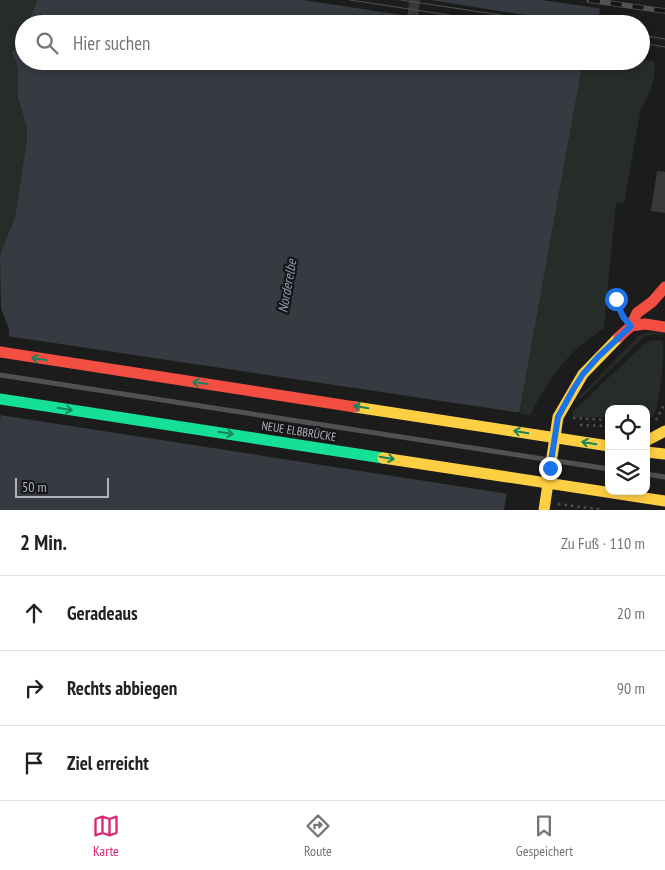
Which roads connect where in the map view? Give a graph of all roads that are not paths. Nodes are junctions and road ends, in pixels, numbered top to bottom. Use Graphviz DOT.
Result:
graph roads {
  1 [pos="665,287"];
  2 [pos="665,297"];
  3 [pos="616,299"];
  4 [pos="652,302"];
  5 [pos="665,314"];
  6 [pos="646,324"];
  7 [pos="631,326"];
  8 [pos="665,327"];
  9 [pos="0,352"];
  10 [pos="0,375"];
  11 [pos="0,399"];
  12 [pos="665,431"];
  13 [pos="650,439"];
  14 [pos="605,445"];
  15 [pos="650,452"];
  16 [pos="665,454"];
  17 [pos="605,468"];
  18 [pos="650,475"];
  19 [pos="665,477"];
  20 [pos="593,490"];
  21 [pos="665,501"];
  22 [pos="630,508"];
  23 [pos="544,510"];
  1 -- 4 [label="main road"];
  2 -- 4 [label="main road"];
  3 -- 7 [label="lane"];
  4 -- 7 [label="main road"];
  5 -- 6 [label="main road"];
  6 -- 7 [label="main road"];
  6 -- 8 [label="main road"];
  7 -- 23 [label="main road"];
  14 -- 9 [label="main road, one-way"];
  10 -- 17 [label="lane"];
  11 -- 20 [label="main road, NEUE ELBBRÜCKE, one-way"];
  12 -- 13 [label="main road"];
  15 -- 16 [label="main road"];
  18 -- 19 [label="lane"];
  20 -- 21 [label="main road, NEUE ELBBRÜCKE"];
  20 -- 22 [label="main road"];
}
